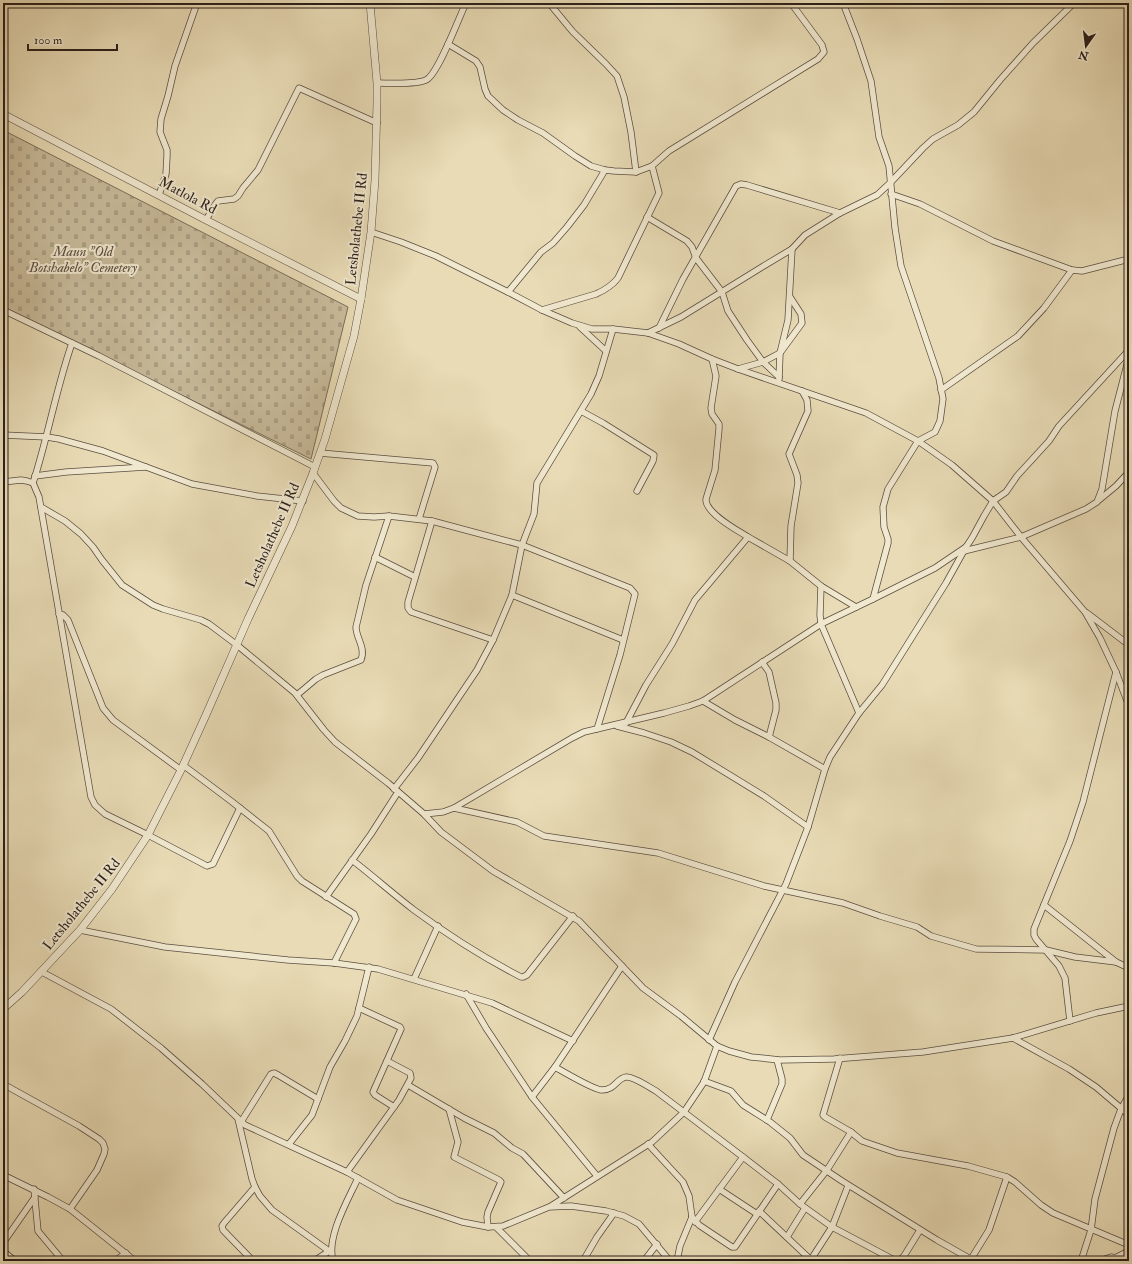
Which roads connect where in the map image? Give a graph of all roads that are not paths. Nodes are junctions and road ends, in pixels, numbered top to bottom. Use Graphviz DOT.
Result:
graph roads {
  1 [pos="197,3"];
  2 [pos="370,3"];
  3 [pos="466,3"];
  4 [pos="549,3"];
  5 [pos="792,3"];
  6 [pos="843,3"];
  7 [pos="1074,3"];
  8 [pos="448,44"];
  9 [pos="377,83"];
  10 [pos="3,114"];
  11 [pos="376,123"];
  12 [pos="652,166"];
  13 [pos="605,170"];
  14 [pos="636,172"];
  15 [pos="890,183"];
  16 [pos="891,194"];
  17 [pos="160,195"];
  18 [pos="840,213"];
  19 [pos="647,218"];
  20 [pos="206,220"];
  21 [pos="371,232"];
  22 [pos="792,249"];
  23 [pos="696,258"];
  24 [pos="1129,260"];
  25 [pos="1072,270"];
  26 [pos="508,292"];
  27 [pos="722,292"];
  28 [pos="790,297"];
  29 [pos="361,299"];
  30 [pos="3,310"];
  31 [pos="542,310"];
  32 [pos="579,325"];
  33 [pos="659,328"];
  34 [pos="613,329"];
  35 [pos="648,333"];
  36 [pos="72,343"];
  37 [pos="1129,350"];
  38 [pos="606,351"];
  39 [pos="780,353"];
  40 [pos="1129,357"];
  41 [pos="712,359"];
  42 [pos="763,362"];
  43 [pos="738,369"];
  44 [pos="779,380"];
  45 [pos="941,390"];
  46 [pos="802,391"];
  47 [pos="581,410"];
  48 [pos="3,435"];
  49 [pos="47,437"];
  50 [pos="918,441"];
  51 [pos="320,454"];
  52 [pos="148,467"];
  53 [pos="314,470"];
  54 [pos="1129,472"];
  55 [pos="35,476"];
  56 [pos="3,482"];
  57 [pos="33,483"];
  58 [pos="636,491"];
  59 [pos="303,501"];
  60 [pos="993,501"];
  61 [pos="1097,502"];
  62 [pos="41,507"];
  63 [pos="389,516"];
  64 [pos="419,518"];
  65 [pos="432,521"];
  66 [pos="748,537"];
  67 [pos="1021,537"];
  68 [pos="522,545"];
  69 [pos="965,549"];
  70 [pos="375,557"];
  71 [pos="790,561"];
  72 [pos="415,577"];
  73 [pos="821,586"];
  74 [pos="512,595"];
  75 [pos="873,599"];
  76 [pos="856,607"];
  77 [pos="1085,612"];
  78 [pos="59,614"];
  79 [pos="821,624"];
  80 [pos="493,640"];
  81 [pos="624,640"];
  82 [pos="237,644"];
  83 [pos="1129,645"];
  84 [pos="762,662"];
  85 [pos="1116,672"];
  86 [pos="297,695"];
  87 [pos="703,701"];
  88 [pos="1129,706"];
  89 [pos="858,713"];
  90 [pos="626,723"];
  91 [pos="615,726"];
  92 [pos="597,729"];
  93 [pos="769,736"];
  94 [pos="182,767"];
  95 [pos="825,769"];
  96 [pos="396,791"];
  97 [pos="240,808"];
  98 [pos="454,808"];
  99 [pos="424,814"];
  100 [pos="808,827"];
  101 [pos="148,835"];
  102 [pos="352,860"];
  103 [pos="783,890"];
  104 [pos="326,897"];
  105 [pos="1044,905"];
  106 [pos="573,916"];
  107 [pos="438,926"];
  108 [pos="80,930"];
  109 [pos="1046,950"];
  110 [pos="1116,962"];
  111 [pos="334,963"];
  112 [pos="622,966"];
  113 [pos="369,967"];
  114 [pos="1129,968"];
  115 [pos="42,972"];
  116 [pos="414,979"];
  117 [pos="466,994"];
  118 [pos="1129,1006"];
  119 [pos="359,1008"];
  120 [pos="3,1009"];
  121 [pos="1070,1020"];
  122 [pos="1013,1038"];
  123 [pos="709,1040"];
  124 [pos="573,1041"];
  125 [pos="716,1046"];
  126 [pos="840,1058"];
  127 [pos="777,1060"];
  128 [pos="387,1061"];
  129 [pos="555,1067"];
  130 [pos="704,1081"];
  131 [pos="3,1084"];
  132 [pos="408,1085"];
  133 [pos="1129,1095"];
  134 [pos="532,1097"];
  135 [pos="318,1099"];
  136 [pos="394,1107"];
  137 [pos="449,1109"];
  138 [pos="1121,1109"];
  139 [pos="684,1112"];
  140 [pos="1129,1115"];
  141 [pos="767,1120"];
  142 [pos="239,1121"];
  143 [pos="851,1132"];
  144 [pos="289,1144"];
  145 [pos="648,1144"];
  146 [pos="744,1156"];
  147 [pos="827,1170"];
  148 [pos="347,1172"];
  149 [pos="3,1175"];
  150 [pos="597,1176"];
  151 [pos="1007,1177"];
  152 [pos="358,1178"];
  153 [pos="778,1184"];
  154 [pos="848,1186"];
  155 [pos="255,1187"];
  156 [pos="34,1189"];
  157 [pos="719,1189"];
  158 [pos="35,1197"];
  159 [pos="564,1198"];
  160 [pos="800,1204"];
  161 [pos="549,1207"];
  162 [pos="805,1208"];
  163 [pos="70,1209"];
  164 [pos="614,1213"];
  165 [pos="758,1213"];
  166 [pos="694,1220"];
  167 [pos="488,1227"];
  168 [pos="496,1227"];
  169 [pos="832,1228"];
  170 [pos="920,1230"];
  171 [pos="1091,1230"];
  172 [pos="787,1237"];
  173 [pos="3,1243"];
  174 [pos="657,1244"];
  175 [pos="1129,1245"];
  176 [pos="330,1250"];
  177 [pos="3,1251"];
  178 [pos="1129,1251"];
  179 [pos="126,1253"];
  180 [pos="1117,1257"];
  181 [pos="890,1259"];
  182 [pos="334,1260"];
  183 [pos="811,1260"];
  184 [pos="973,1260"];
  185 [pos="1129,1260"];
  186 [pos="15,1261"];
  187 [pos="63,1261"];
  188 [pos="115,1261"];
  189 [pos="135,1261"];
  190 [pos="253,1261"];
  191 [pos="314,1261"];
  192 [pos="530,1261"];
  193 [pos="583,1261"];
  194 [pos="644,1261"];
  195 [pos="670,1261"];
  196 [pos="677,1261"];
  197 [pos="1081,1261"];
  198 [pos="1100,1261"];
  1 -- 17 [label="street"];
  2 -- 9 [label="street, Letsholathebe II Rd"];
  3 -- 8 [label="street"];
  4 -- 14 [label="street"];
  5 -- 12 [label="street"];
  6 -- 15 [label="street"];
  7 -- 15 [label="street"];
  8 -- 9 [label="street"];
  8 -- 13 [label="street"];
  9 -- 11 [label="street, Letsholathebe II Rd"];
  10 -- 17 [label="street, Matlola Rd"];
  11 -- 20 [label="street"];
  11 -- 21 [label="street, Letsholathebe II Rd"];
  12 -- 14 [label="street"];
  12 -- 19 [label="street"];
  13 -- 14 [label="street"];
  13 -- 26 [label="street"];
  15 -- 16 [label="street"];
  15 -- 18 [label="street"];
  16 -- 25 [label="street"];
  16 -- 45 [label="street"];
  17 -- 20 [label="street, Matlola Rd"];
  18 -- 22 [label="street"];
  18 -- 23 [label="street"];
  19 -- 23 [label="street"];
  19 -- 31 [label="street"];
  20 -- 29 [label="street, Matlola Rd"];
  21 -- 26 [label="street"];
  21 -- 29 [label="street, Letsholathebe II Rd"];
  22 -- 27 [label="street"];
  22 -- 28 [label="street"];
  23 -- 27 [label="street"];
  23 -- 33 [label="street"];
  24 -- 25 [label="street"];
  25 -- 45 [label="street"];
  26 -- 31 [label="street"];
  27 -- 33 [label="street"];
  27 -- 42 [label="street"];
  28 -- 39 [label="street"];
  28 -- 39 [label="street"];
  29 -- 51 [label="street, Letsholathebe II Rd"];
  30 -- 36 [label="street"];
  31 -- 32 [label="street"];
  32 -- 34 [label="street"];
  32 -- 38 [label="street"];
  33 -- 35 [label="street"];
  34 -- 35 [label="street"];
  34 -- 38 [label="street"];
  35 -- 41 [label="street"];
  36 -- 49 [label="street"];
  36 -- 53 [label="street"];
  37 -- 60 [label="street"];
  38 -- 47 [label="street"];
  39 -- 42 [label="street"];
  39 -- 44 [label="street"];
  40 -- 61 [label="street"];
  41 -- 43 [label="street"];
  41 -- 66 [label="street"];
  42 -- 43 [label="street"];
  42 -- 44 [label="street"];
  43 -- 44 [label="street"];
  44 -- 46 [label="street"];
  45 -- 50 [label="street"];
  46 -- 50 [label="street"];
  46 -- 71 [label="street"];
  47 -- 58 [label="street"];
  47 -- 68 [label="street"];
  48 -- 49 [label="street"];
  49 -- 52 [label="street"];
  49 -- 55 [label="street"];
  50 -- 60 [label="street"];
  50 -- 75 [label="street"];
  51 -- 53 [label="street, Letsholathebe II Rd"];
  51 -- 64 [label="street"];
  52 -- 55 [label="street"];
  52 -- 59 [label="street"];
  53 -- 59 [label="street, Letsholathebe II Rd"];
  53 -- 63 [label="street"];
  54 -- 61 [label="street"];
  55 -- 57 [label="street"];
  56 -- 57 [label="street"];
  57 -- 62 [label="street"];
  59 -- 82 [label="street, Letsholathebe II Rd"];
  60 -- 67 [label="street"];
  60 -- 69 [label="street"];
  61 -- 67 [label="street"];
  62 -- 78 [label="street"];
  62 -- 82 [label="street"];
  63 -- 64 [label="street"];
  63 -- 70 [label="street"];
  64 -- 65 [label="street"];
  65 -- 68 [label="street"];
  65 -- 72 [label="street"];
  66 -- 71 [label="street"];
  66 -- 90 [label="street"];
  67 -- 69 [label="street"];
  67 -- 77 [label="street"];
  68 -- 74 [label="street"];
  68 -- 81 [label="street"];
  69 -- 75 [label="street"];
  69 -- 89 [label="street"];
  70 -- 72 [label="street"];
  70 -- 86 [label="street"];
  71 -- 73 [label="street"];
  72 -- 80 [label="street"];
  73 -- 76 [label="street"];
  73 -- 79 [label="street"];
  74 -- 80 [label="street"];
  74 -- 81 [label="street"];
  75 -- 76 [label="street"];
  76 -- 79 [label="street"];
  77 -- 83 [label="street"];
  77 -- 85 [label="street"];
  78 -- 94 [label="street"];
  78 -- 101 [label="street"];
  79 -- 84 [label="street"];
  79 -- 89 [label="street"];
  80 -- 96 [label="street"];
  81 -- 92 [label="street"];
  82 -- 86 [label="street"];
  82 -- 94 [label="street, Letsholathebe II Rd"];
  84 -- 87 [label="street"];
  84 -- 93 [label="street"];
  85 -- 88 [label="street"];
  85 -- 105 [label="street"];
  86 -- 96 [label="street"];
  87 -- 90 [label="street"];
  87 -- 93 [label="street"];
  89 -- 95 [label="street"];
  90 -- 91 [label="street"];
  91 -- 92 [label="street"];
  91 -- 100 [label="street"];
  92 -- 98 [label="street"];
  93 -- 95 [label="street"];
  94 -- 97 [label="street"];
  94 -- 101 [label="street, Letsholathebe II Rd"];
  95 -- 100 [label="street"];
  96 -- 99 [label="street"];
  96 -- 102 [label="street"];
  97 -- 101 [label="street"];
  97 -- 104 [label="street"];
  98 -- 99 [label="street"];
  98 -- 103 [label="street"];
  99 -- 106 [label="street"];
  100 -- 103 [label="street"];
  101 -- 108 [label="street, Letsholathebe II Rd"];
  102 -- 104 [label="street"];
  102 -- 107 [label="street"];
  103 -- 109 [label="street"];
  103 -- 123 [label="street"];
  104 -- 111 [label="street"];
  105 -- 109 [label="street"];
  105 -- 110 [label="street"];
  106 -- 107 [label="street"];
  106 -- 112 [label="street"];
  107 -- 116 [label="street"];
  108 -- 111 [label="street"];
  108 -- 115 [label="street, Letsholathebe II Rd"];
  109 -- 110 [label="street"];
  109 -- 121 [label="street"];
  110 -- 114 [label="street"];
  111 -- 113 [label="street"];
  112 -- 123 [label="street"];
  112 -- 124 [label="street"];
  113 -- 116 [label="street"];
  113 -- 119 [label="street"];
  115 -- 120 [label="street, Letsholathebe II Rd"];
  115 -- 142 [label="street"];
  116 -- 117 [label="street"];
  117 -- 124 [label="street"];
  117 -- 134 [label="street"];
  118 -- 121 [label="street"];
  119 -- 128 [label="street"];
  119 -- 135 [label="street"];
  121 -- 122 [label="street"];
  122 -- 126 [label="street"];
  122 -- 138 [label="street"];
  123 -- 125 [label="street"];
  124 -- 129 [label="street"];
  125 -- 127 [label="street"];
  125 -- 130 [label="street"];
  126 -- 127 [label="street"];
  126 -- 143 [label="street"];
  127 -- 141 [label="street"];
  128 -- 132 [label="street"];
  128 -- 136 [label="street"];
  129 -- 134 [label="street"];
  129 -- 139 [label="street"];
  130 -- 139 [label="street"];
  130 -- 141 [label="street"];
  131 -- 163 [label="street"];
  132 -- 136 [label="street"];
  132 -- 137 [label="street"];
  133 -- 138 [label="street"];
  134 -- 150 [label="street"];
  135 -- 142 [label="street"];
  135 -- 144 [label="street"];
  136 -- 148 [label="street"];
  137 -- 159 [label="street"];
  137 -- 167 [label="street"];
  138 -- 140 [label="street"];
  138 -- 171 [label="street"];
  139 -- 145 [label="street"];
  139 -- 146 [label="street"];
  141 -- 147 [label="street"];
  142 -- 144 [label="street"];
  142 -- 155 [label="street"];
  143 -- 147 [label="street"];
  143 -- 151 [label="street"];
  144 -- 148 [label="street"];
  145 -- 150 [label="street"];
  145 -- 166 [label="street"];
  146 -- 153 [label="street"];
  146 -- 157 [label="street"];
  147 -- 154 [label="street"];
  147 -- 160 [label="street"];
  148 -- 152 [label="street"];
  149 -- 156 [label="street"];
  150 -- 159 [label="street"];
  151 -- 171 [label="street"];
  151 -- 184 [label="street"];
  152 -- 167 [label="street"];
  152 -- 176 [label="street"];
  153 -- 160 [label="street"];
  153 -- 165 [label="street"];
  154 -- 169 [label="street"];
  154 -- 170 [label="street"];
  155 -- 176 [label="street"];
  155 -- 190 [label="street"];
  156 -- 158 [label="street"];
  156 -- 163 [label="street"];
  157 -- 165 [label="street"];
  157 -- 166 [label="street"];
  158 -- 173 [label="street"];
  158 -- 187 [label="street"];
  159 -- 161 [label="street"];
  160 -- 162 [label="street"];
  161 -- 164 [label="street"];
  161 -- 168 [label="street"];
  162 -- 169 [label="street"];
  162 -- 172 [label="street"];
  163 -- 179 [label="street"];
  164 -- 174 [label="street"];
  164 -- 193 [label="street"];
  165 -- 166 [label="street"];
  165 -- 172 [label="street"];
  166 -- 196 [label="street"];
  167 -- 168 [label="street"];
  168 -- 192 [label="street"];
  169 -- 181 [label="street"];
  169 -- 183 [label="street"];
  170 -- 181 [label="street"];
  170 -- 184 [label="street"];
  171 -- 175 [label="street"];
  171 -- 197 [label="street"];
  172 -- 183 [label="street"];
  174 -- 194 [label="street"];
  174 -- 195 [label="street"];
  176 -- 182 [label="street"];
  176 -- 191 [label="street"];
  177 -- 186 [label="street"];
  178 -- 180 [label="street"];
  179 -- 188 [label="street"];
  179 -- 189 [label="street"];
  180 -- 185 [label="street"];
  180 -- 198 [label="street"];
}
